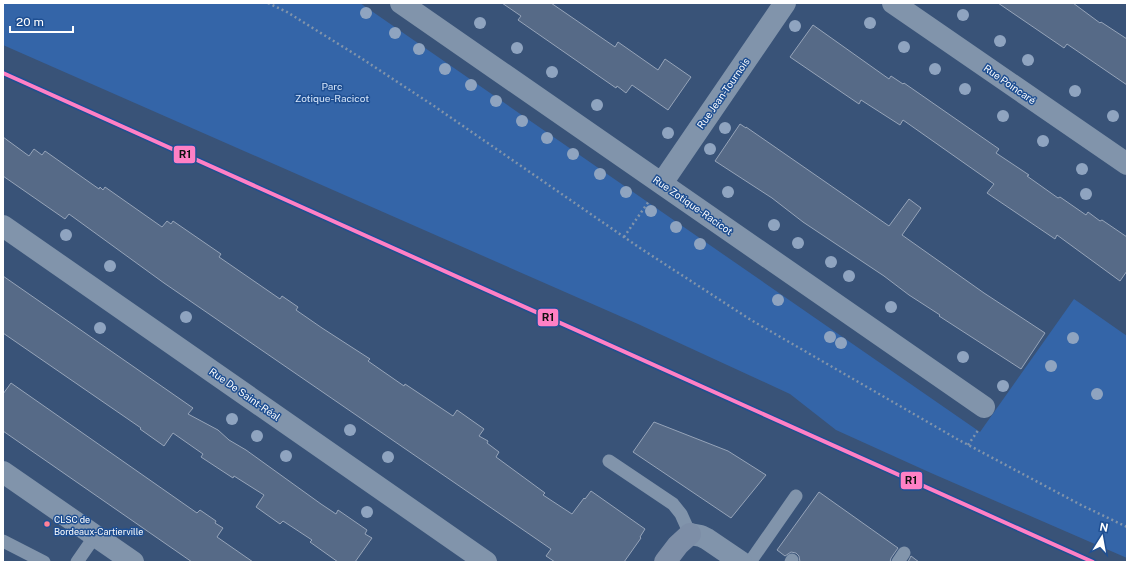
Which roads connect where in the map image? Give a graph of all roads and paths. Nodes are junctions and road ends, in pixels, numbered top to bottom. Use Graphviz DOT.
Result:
graph roads {
  1 [pos="268,3"];
  2 [pos="401,3"];
  3 [pos="785,3"];
  4 [pos="893,3"];
  5 [pos="1127,164"];
  6 [pos="662,183"];
  7 [pos="649,200"];
  8 [pos="3,226"];
  9 [pos="624,237"];
  10 [pos="984,407"];
  11 [pos="979,429"];
  12 [pos="968,445"];
  13 [pos="609,462"];
  14 [pos="3,472"];
  15 [pos="796,496"];
  16 [pos="1127,527"];
  17 [pos="690,534"];
  18 [pos="95,536"];
  19 [pos="3,541"];
  20 [pos="127,560"];
  21 [pos="44,562"];
  22 [pos="77,562"];
  23 [pos="486,562"];
  24 [pos="665,562"];
  25 [pos="740,562"];
  26 [pos="750,562"];
  1 -- 9 [label="path"];
  2 -- 6 [label="street, Rue Zotique-Racicot"];
  3 -- 6 [label="street, Rue Jean-Tournois"];
  4 -- 5 [label="street, Rue Poincaré"];
  6 -- 10 [label="street, Rue Zotique-Racicot"];
  7 -- 9 [label="path"];
  8 -- 23 [label="street, Rue De Saint-Réal"];
  9 -- 12 [label="path"];
  11 -- 12 [label="path"];
  12 -- 16 [label="path"];
  13 -- 17 [label="lane"];
  14 -- 18 [label="street"];
  15 -- 26 [label="lane"];
  17 -- 24 [label="street"];
  17 -- 25 [label="street"];
  18 -- 20 [label="street"];
  18 -- 22 [label="lane"];
  19 -- 21 [label="lane"];
}
